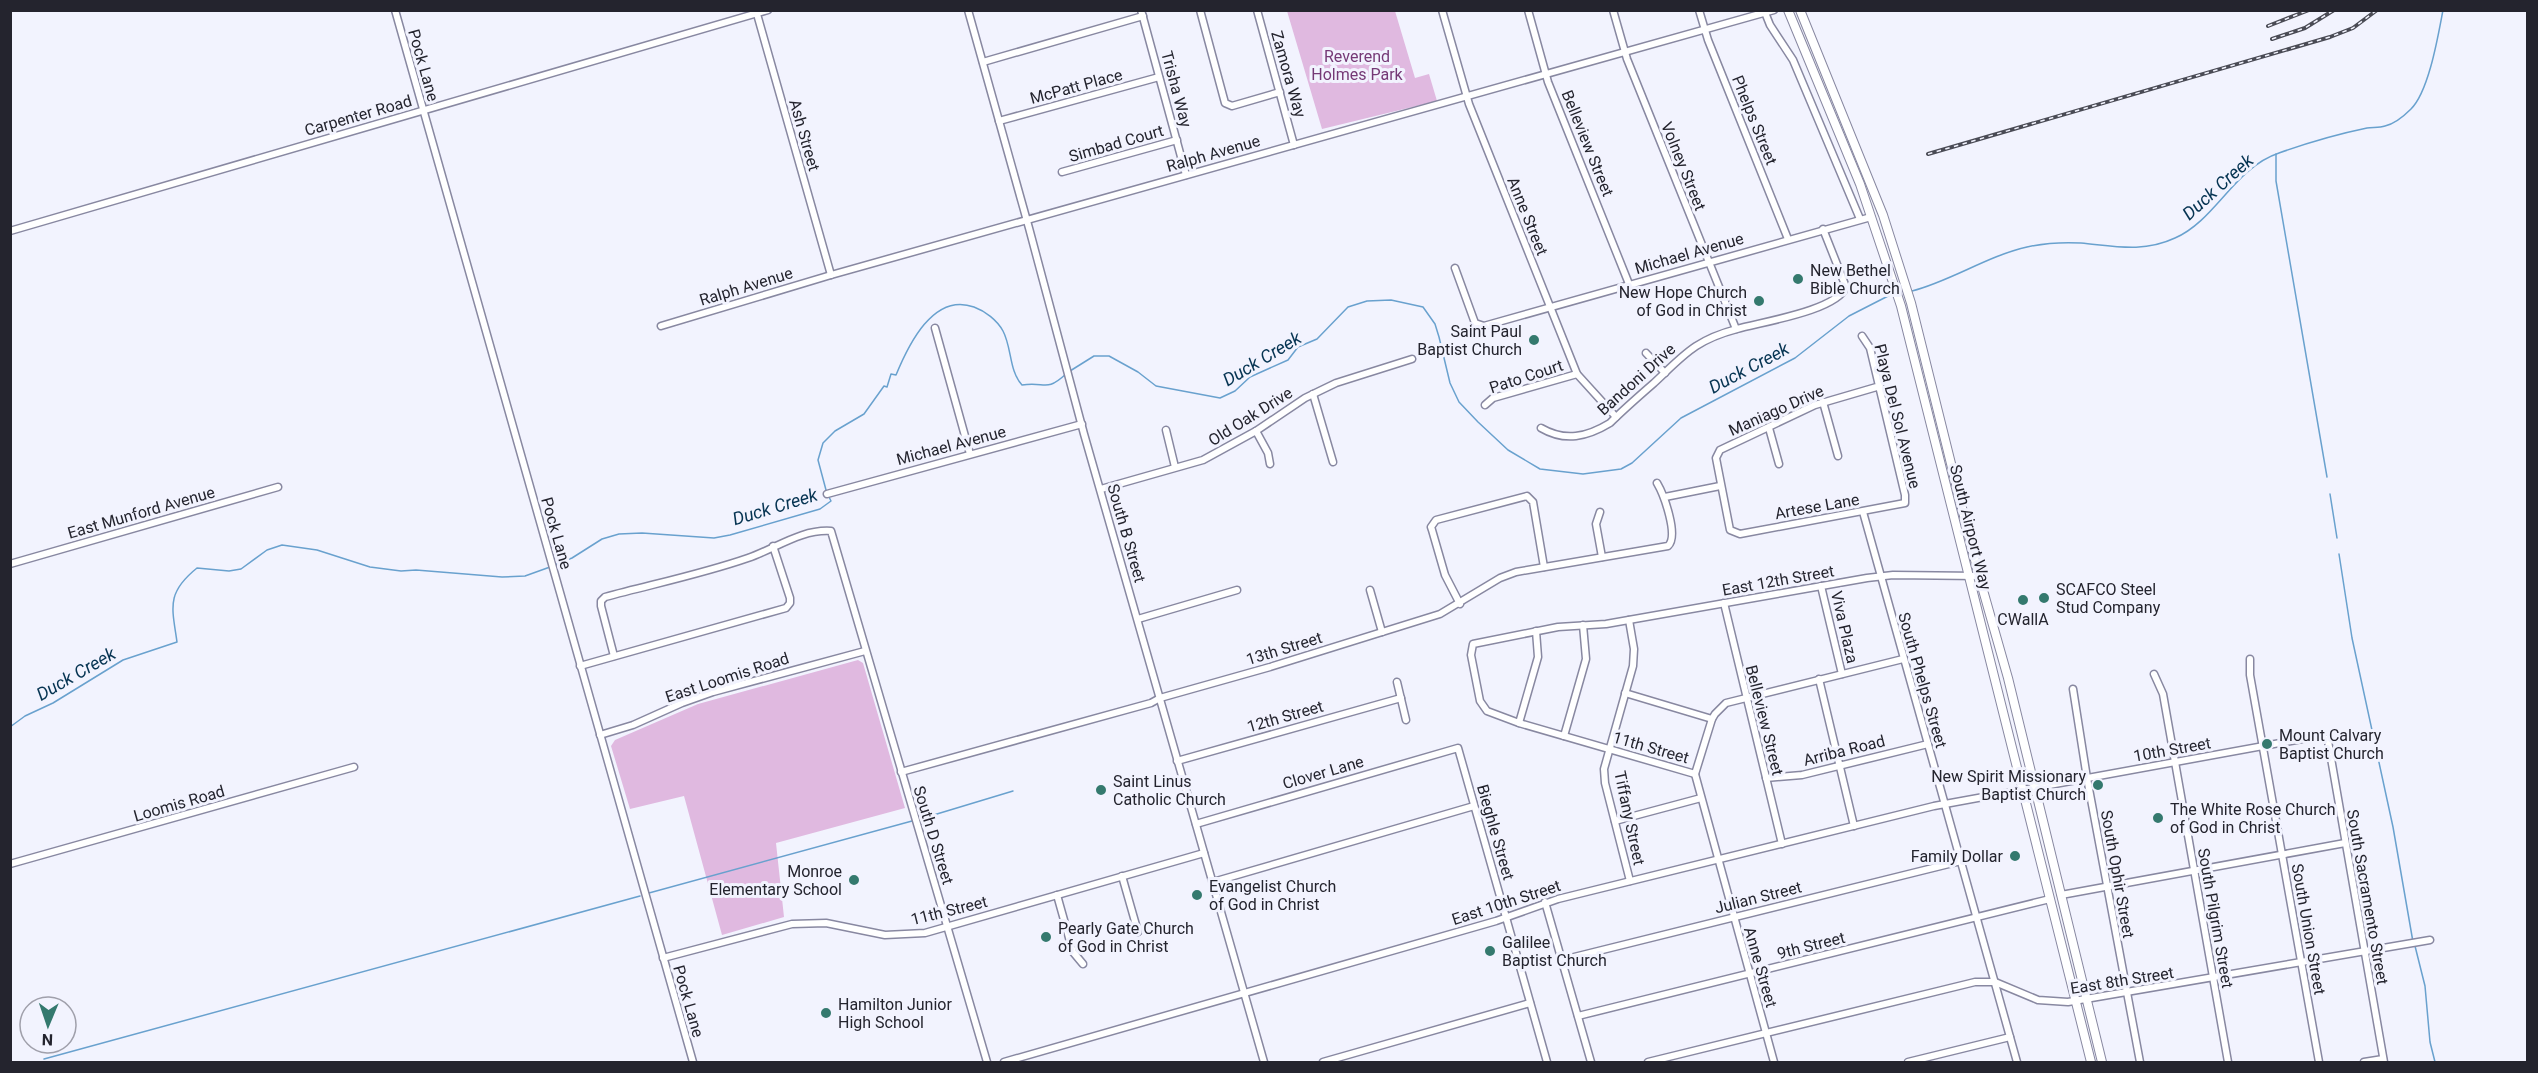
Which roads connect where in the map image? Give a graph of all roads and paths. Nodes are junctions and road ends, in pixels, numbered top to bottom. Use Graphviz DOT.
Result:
graph roads {
  1 [pos="395,10"];
  2 [pos="768,10"];
  3 [pos="968,10"];
  4 [pos="1200,10"];
  5 [pos="1257,10"];
  6 [pos="1442,10"];
  7 [pos="1528,10"];
  8 [pos="1613,10"];
  9 [pos="1699,10"];
  10 [pos="1774,10"];
  11 [pos="1788,10"];
  12 [pos="1800,10"];
  13 [pos="1765,12"];
  14 [pos="1142,13"];
  15 [pos="757,14"];
  16 [pos="1705,30"];
  17 [pos="1625,52"];
  18 [pos="983,62"];
  19 [pos="1546,75"];
  20 [pos="1159,77"];
  21 [pos="1280,92"];
  22 [pos="1466,97"];
  23 [pos="423,111"];
  24 [pos="999,121"];
  25 [pos="1177,140"];
  26 [pos="1294,145"];
  27 [pos="1062,172"];
  28 [pos="1186,175"];
  29 [pos="1871,217"];
  30 [pos="1860,219"];
  31 [pos="1027,220"];
  32 [pos="1823,229"];
  33 [pos="10,231"];
  34 [pos="1788,239"];
  35 [pos="1708,262"];
  36 [pos="1455,268"];
  37 [pos="831,275"];
  38 [pos="1629,284"];
  39 [pos="1550,306"];
  40 [pos="662,326"];
  41 [pos="935,328"];
  42 [pos="1736,329"];
  43 [pos="1862,336"];
  44 [pos="1646,353"];
  45 [pos="1412,359"];
  46 [pos="1665,373"];
  47 [pos="1577,374"];
  48 [pos="1880,386"];
  49 [pos="1313,394"];
  50 [pos="1823,402"];
  51 [pos="1485,405"];
  52 [pos="1616,417"];
  53 [pos="1082,424"];
  54 [pos="1541,428"];
  55 [pos="1770,428"];
  56 [pos="1166,430"];
  57 [pos="1256,431"];
  58 [pos="970,454"];
  59 [pos="1838,456"];
  60 [pos="1333,462"];
  61 [pos="1270,464"];
  62 [pos="1779,464"];
  63 [pos="1175,467"];
  64 [pos="1657,483"];
  65 [pos="1720,486"];
  66 [pos="278,487"];
  67 [pos="1101,489"];
  68 [pos="827,494"];
  69 [pos="1665,497"];
  70 [pos="1905,503"];
  71 [pos="1600,512"];
  72 [pos="1863,512"];
  73 [pos="773,546"];
  74 [pos="1602,556"];
  75 [pos="10,564"];
  76 [pos="1544,567"];
  77 [pos="1880,576"];
  78 [pos="1979,576"];
  79 [pos="1970,577"];
  80 [pos="1821,586"];
  81 [pos="1237,590"];
  82 [pos="1370,590"];
  83 [pos="1724,603"];
  84 [pos="1460,604"];
  85 [pos="1138,619"];
  86 [pos="1629,620"];
  87 [pos="1583,625"];
  88 [pos="1536,631"];
  89 [pos="1382,632"];
  90 [pos="865,651"];
  91 [pos="614,656"];
  92 [pos="1903,659"];
  93 [pos="2250,659"];
  94 [pos="580,666"];
  95 [pos="1842,674"];
  96 [pos="2154,674"];
  97 [pos="1819,680"];
  98 [pos="1397,682"];
  99 [pos="2073,689"];
  100 [pos="1625,693"];
  101 [pos="1160,698"];
  102 [pos="1401,698"];
  103 [pos="1746,698"];
  104 [pos="1712,719"];
  105 [pos="1406,720"];
  106 [pos="1519,723"];
  107 [pos="600,735"];
  108 [pos="1564,736"];
  109 [pos="2324,737"];
  110 [pos="1928,744"];
  111 [pos="2263,747"];
  112 [pos="1458,748"];
  113 [pos="1609,749"];
  114 [pos="1178,761"];
  115 [pos="2175,762"];
  116 [pos="1839,766"];
  117 [pos="354,767"];
  118 [pos="901,772"];
  119 [pos="1695,774"];
  120 [pos="1766,778"];
  121 [pos="2087,778"];
  122 [pos="2035,788"];
  123 [pos="2023,790"];
  124 [pos="1701,798"];
  125 [pos="1945,804"];
  126 [pos="1474,806"];
  127 [pos="1615,821"];
  128 [pos="1196,824"];
  129 [pos="1854,826"];
  130 [pos="2345,843"];
  131 [pos="1782,844"];
  132 [pos="1204,853"];
  133 [pos="2282,855"];
  134 [pos="1717,860"];
  135 [pos="1961,861"];
  136 [pos="10,864"];
  137 [pos="2194,870"];
  138 [pos="1122,876"];
  139 [pos="1630,881"];
  140 [pos="1213,882"];
  141 [pos="2106,886"];
  142 [pos="1057,895"];
  143 [pos="2061,895"];
  144 [pos="2050,899"];
  145 [pos="1545,902"];
  146 [pos="1977,917"];
  147 [pos="1505,918"];
  148 [pos="1733,918"];
  149 [pos="948,927"];
  150 [pos="1138,932"];
  151 [pos="2430,940"];
  152 [pos="2364,951"];
  153 [pos="663,958"];
  154 [pos="1562,960"];
  155 [pos="2301,962"];
  156 [pos="1083,964"];
  157 [pos="1749,974"];
  158 [pos="2213,978"];
  159 [pos="1995,982"];
  160 [pos="1244,993"];
  161 [pos="2126,994"];
  162 [pos="2087,1001"];
  163 [pos="2077,1002"];
  164 [pos="1530,1003"];
  165 [pos="1578,1016"];
  166 [pos="1766,1033"];
  167 [pos="2010,1037"];
  168 [pos="2384,1061"];
  169 [pos="693,1062"];
  170 [pos="987,1062"];
  171 [pos="1004,1062"];
  172 [pos="1264,1062"];
  173 [pos="1323,1062"];
  174 [pos="1547,1062"];
  175 [pos="1591,1062"];
  176 [pos="1648,1062"];
  177 [pos="1774,1062"];
  178 [pos="1908,1062"];
  179 [pos="2017,1062"];
  180 [pos="2091,1062"];
  181 [pos="2102,1062"];
  182 [pos="2140,1062"];
  183 [pos="2228,1062"];
  184 [pos="2319,1062"];
  185 [pos="2364,1062"];
  1 -- 23 [label="street, Pock Lane"];
  2 -- 15 [label="street"];
  3 -- 18 [label="street, South B Street"];
  4 -- 21 [label="street"];
  5 -- 21 [label="street, Zamora Way"];
  6 -- 22 [label="street, Anne Street"];
  7 -- 19 [label="street, Belleview Street"];
  8 -- 17 [label="street, Volney Street"];
  9 -- 16 [label="street, Phelps Street"];
  10 -- 13 [label="street, Ralph Avenue"];
  11 -- 29 [label="main road, South Airport Way"];
  12 -- 78 [label="main road, South Airport Way"];
  13 -- 16 [label="street, Ralph Avenue"];
  13 -- 30 [label="street"];
  14 -- 18 [label="street"];
  14 -- 20 [label="street, Trisha Way"];
  15 -- 23 [label="street, Carpenter Road"];
  15 -- 37 [label="street, Ash Street"];
  16 -- 17 [label="street, Ralph Avenue"];
  16 -- 34 [label="street, Phelps Street"];
  17 -- 19 [label="street, Ralph Avenue"];
  17 -- 35 [label="street, Volney Street"];
  18 -- 24 [label="street, South B Street"];
  19 -- 22 [label="street, Ralph Avenue"];
  19 -- 38 [label="street, Belleview Street"];
  20 -- 24 [label="street, McPatt Place"];
  20 -- 25 [label="street, Trisha Way"];
  21 -- 26 [label="street, Zamora Way"];
  22 -- 26 [label="street, Ralph Avenue"];
  22 -- 39 [label="street, Anne Street"];
  23 -- 33 [label="street, Carpenter Road"];
  23 -- 94 [label="street, Pock Lane"];
  24 -- 31 [label="street, South B Street"];
  25 -- 27 [label="street, Simbad Court"];
  25 -- 28 [label="street, Trisha Way"];
  26 -- 28 [label="street, Ralph Avenue"];
  28 -- 31 [label="street, Ralph Avenue"];
  29 -- 30 [label="street, Michael Avenue"];
  29 -- 79 [label="main road, South Airport Way"];
  30 -- 32 [label="street, Michael Avenue"];
  31 -- 37 [label="street, Ralph Avenue"];
  31 -- 53 [label="street, South B Street"];
  32 -- 34 [label="street, Michael Avenue"];
  32 -- 42 [label="street, Bandoni Drive"];
  34 -- 35 [label="street, Michael Avenue"];
  35 -- 38 [label="street, Michael Avenue"];
  35 -- 42 [label="street, Volney Street"];
  36 -- 39 [label="street, Michael Avenue"];
  37 -- 40 [label="street, Ralph Avenue"];
  38 -- 39 [label="street, Michael Avenue"];
  39 -- 47 [label="street, Anne Street"];
  41 -- 58 [label="street"];
  42 -- 46 [label="street, Bandoni Drive"];
  43 -- 48 [label="street, Playa Del Sol Avenue"];
  44 -- 46 [label="street"];
  45 -- 49 [label="street, Old Oak Drive"];
  46 -- 52 [label="street, Bandoni Drive"];
  47 -- 51 [label="street, Pato Court"];
  47 -- 52 [label="street, Anne Street"];
  48 -- 50 [label="street, Maniago Drive"];
  48 -- 70 [label="street, Playa Del Sol Avenue"];
  49 -- 57 [label="street, Old Oak Drive"];
  49 -- 60 [label="street"];
  50 -- 55 [label="street, Maniago Drive"];
  50 -- 59 [label="street"];
  52 -- 54 [label="street, Bandoni Drive"];
  53 -- 58 [label="street, Michael Avenue"];
  53 -- 67 [label="street, South B Street"];
  55 -- 62 [label="street"];
  55 -- 65 [label="street, Maniago Drive"];
  56 -- 63 [label="street"];
  57 -- 61 [label="street"];
  57 -- 63 [label="street, Old Oak Drive"];
  58 -- 68 [label="street, Michael Avenue"];
  63 -- 67 [label="street, Old Oak Drive"];
  64 -- 69 [label="street"];
  65 -- 69 [label="street"];
  65 -- 72 [label="street, Artese Lane"];
  66 -- 75 [label="street, East Munford Avenue"];
  67 -- 85 [label="street, South B Street"];
  69 -- 74 [label="street, 13th Street"];
  70 -- 72 [label="street, Artese Lane"];
  71 -- 74 [label="street"];
  72 -- 77 [label="street, South Phelps Street"];
  73 -- 90 [label="street, South D Street"];
  73 -- 91 [label="street"];
  73 -- 91 [label="street"];
  74 -- 76 [label="street, 13th Street"];
  76 -- 84 [label="street, 13th Street"];
  76 -- 84 [label="street"];
  77 -- 79 [label="street, East 12th Street"];
  77 -- 80 [label="street, East 12th Street"];
  77 -- 92 [label="street, South Phelps Street"];
  78 -- 79 [label="street, East 12th Street"];
  78 -- 122 [label="main road, South Airport Way"];
  79 -- 123 [label="main road, South Airport Way"];
  80 -- 83 [label="street, East 12th Street"];
  80 -- 95 [label="street, Viva Plaza"];
  81 -- 85 [label="street"];
  82 -- 89 [label="street"];
  83 -- 86 [label="street, East 12th Street"];
  83 -- 103 [label="street, Belleview Street"];
  84 -- 89 [label="street, 13th Street"];
  85 -- 101 [label="street, South B Street"];
  86 -- 87 [label="street, East 12th Street"];
  86 -- 100 [label="street, Tiffany Street"];
  87 -- 88 [label="street"];
  87 -- 108 [label="street"];
  88 -- 106 [label="street"];
  88 -- 106 [label="street, 11th Street"];
  89 -- 101 [label="street, 13th Street"];
  90 -- 107 [label="street, East Loomis Road"];
  90 -- 118 [label="street, South D Street"];
  91 -- 94 [label="street"];
  92 -- 95 [label="street"];
  92 -- 110 [label="street, South Phelps Street"];
  93 -- 111 [label="street, South Union Street"];
  94 -- 107 [label="street, Pock Lane"];
  95 -- 97 [label="street"];
  96 -- 115 [label="street, South Pilgrim Street"];
  97 -- 103 [label="street"];
  97 -- 116 [label="street"];
  98 -- 102 [label="street"];
  99 -- 121 [label="street, South Ophir Street"];
  100 -- 104 [label="street"];
  100 -- 113 [label="street, Tiffany Street"];
  101 -- 114 [label="street, South B Street"];
  101 -- 118 [label="street, 13th Street"];
  102 -- 105 [label="street"];
  102 -- 114 [label="street, 12th Street"];
  103 -- 104 [label="street"];
  103 -- 120 [label="street, Belleview Street"];
  104 -- 119 [label="street, 11th Street"];
  106 -- 108 [label="street, 11th Street"];
  107 -- 153 [label="street, Pock Lane"];
  108 -- 113 [label="street, 11th Street"];
  109 -- 111 [label="street, 10th Street"];
  109 -- 130 [label="street, South Sacramento Street"];
  110 -- 116 [label="street, Arriba Road"];
  110 -- 125 [label="street, South Phelps Street"];
  111 -- 115 [label="street, 10th Street"];
  111 -- 133 [label="street, South Union Street"];
  112 -- 126 [label="street, Bieghle Street"];
  112 -- 128 [label="street, Clover Lane"];
  113 -- 119 [label="street, 11th Street"];
  113 -- 127 [label="street, Tiffany Street"];
  114 -- 128 [label="street, South B Street"];
  115 -- 121 [label="street, 10th Street"];
  115 -- 137 [label="street, South Pilgrim Street"];
  116 -- 120 [label="street, Arriba Road"];
  116 -- 129 [label="street"];
  117 -- 136 [label="street, Loomis Road"];
  118 -- 149 [label="street, South D Street"];
  119 -- 124 [label="street, Anne Street"];
  120 -- 131 [label="street, Belleview Street"];
  121 -- 122 [label="street, 10th Street"];
  121 -- 141 [label="street, South Ophir Street"];
  122 -- 123 [label="street, 10th Street"];
  122 -- 143 [label="main road, South Airport Way"];
  123 -- 125 [label="street, East 10th Street"];
  123 -- 144 [label="main road, South Airport Way"];
  124 -- 127 [label="street"];
  124 -- 134 [label="street, Anne Street"];
  125 -- 129 [label="street, East 10th Street"];
  125 -- 135 [label="street, South Phelps Street"];
  126 -- 140 [label="street"];
  126 -- 147 [label="street, Bieghle Street"];
  127 -- 139 [label="street, Tiffany Street"];
  128 -- 132 [label="street, South B Street"];
  129 -- 131 [label="street, East 10th Street"];
  130 -- 133 [label="street"];
  130 -- 152 [label="street, South Sacramento Street"];
  131 -- 134 [label="street, East 10th Street"];
  132 -- 138 [label="street, 11th Street"];
  132 -- 140 [label="street, South B Street"];
  133 -- 137 [label="street"];
  133 -- 155 [label="street, South Union Street"];
  134 -- 139 [label="street, East 10th Street"];
  134 -- 148 [label="street, Anne Street"];
  135 -- 146 [label="street, South Phelps Street"];
  135 -- 148 [label="street, Julian Street"];
  137 -- 141 [label="street"];
  137 -- 158 [label="street, South Pilgrim Street"];
  138 -- 142 [label="street, 11th Street"];
  138 -- 150 [label="street"];
  139 -- 145 [label="street, East 10th Street"];
  140 -- 160 [label="street, South B Street"];
  141 -- 143 [label="street"];
  141 -- 161 [label="street, South Ophir Street"];
  142 -- 149 [label="street, 11th Street"];
  142 -- 156 [label="street"];
  143 -- 162 [label="main road, South Airport Way"];
  144 -- 146 [label="street, 9th Street"];
  144 -- 163 [label="main road, South Airport Way"];
  145 -- 147 [label="street, East 10th Street"];
  145 -- 154 [label="street"];
  146 -- 157 [label="street, 9th Street"];
  146 -- 159 [label="street, South Phelps Street"];
  147 -- 160 [label="street, East 10th Street"];
  147 -- 164 [label="street, Bieghle Street"];
  148 -- 154 [label="street, Julian Street"];
  148 -- 157 [label="street, Anne Street"];
  149 -- 153 [label="street, 11th Street"];
  149 -- 170 [label="street, South D Street"];
  151 -- 152 [label="street, East 8th Street"];
  152 -- 155 [label="street, East 8th Street"];
  152 -- 168 [label="street, South Sacramento Street"];
  153 -- 169 [label="street, Pock Lane"];
  154 -- 165 [label="street"];
  155 -- 158 [label="street, East 8th Street"];
  155 -- 184 [label="street, South Union Street"];
  157 -- 165 [label="street, 9th Street"];
  157 -- 166 [label="street, Anne Street"];
  158 -- 161 [label="street, East 8th Street"];
  158 -- 183 [label="street, South Pilgrim Street"];
  159 -- 163 [label="street, East 8th Street"];
  159 -- 166 [label="street, East 8th Street"];
  159 -- 167 [label="street, South Phelps Street"];
  160 -- 171 [label="street, East 10th Street"];
  160 -- 172 [label="street, South B Street"];
  161 -- 162 [label="street, East 8th Street"];
  161 -- 182 [label="street, South Ophir Street"];
  162 -- 163 [label="street, East 8th Street"];
  162 -- 181 [label="main road, South Airport Way"];
  163 -- 180 [label="main road, South Airport Way"];
  164 -- 173 [label="street"];
  164 -- 174 [label="street, Bieghle Street"];
  165 -- 175 [label="street"];
  166 -- 176 [label="street, East 8th Street"];
  166 -- 177 [label="street, Anne Street"];
  167 -- 178 [label="street"];
  167 -- 179 [label="street, South Phelps Street"];
  168 -- 185 [label="street"];
}
